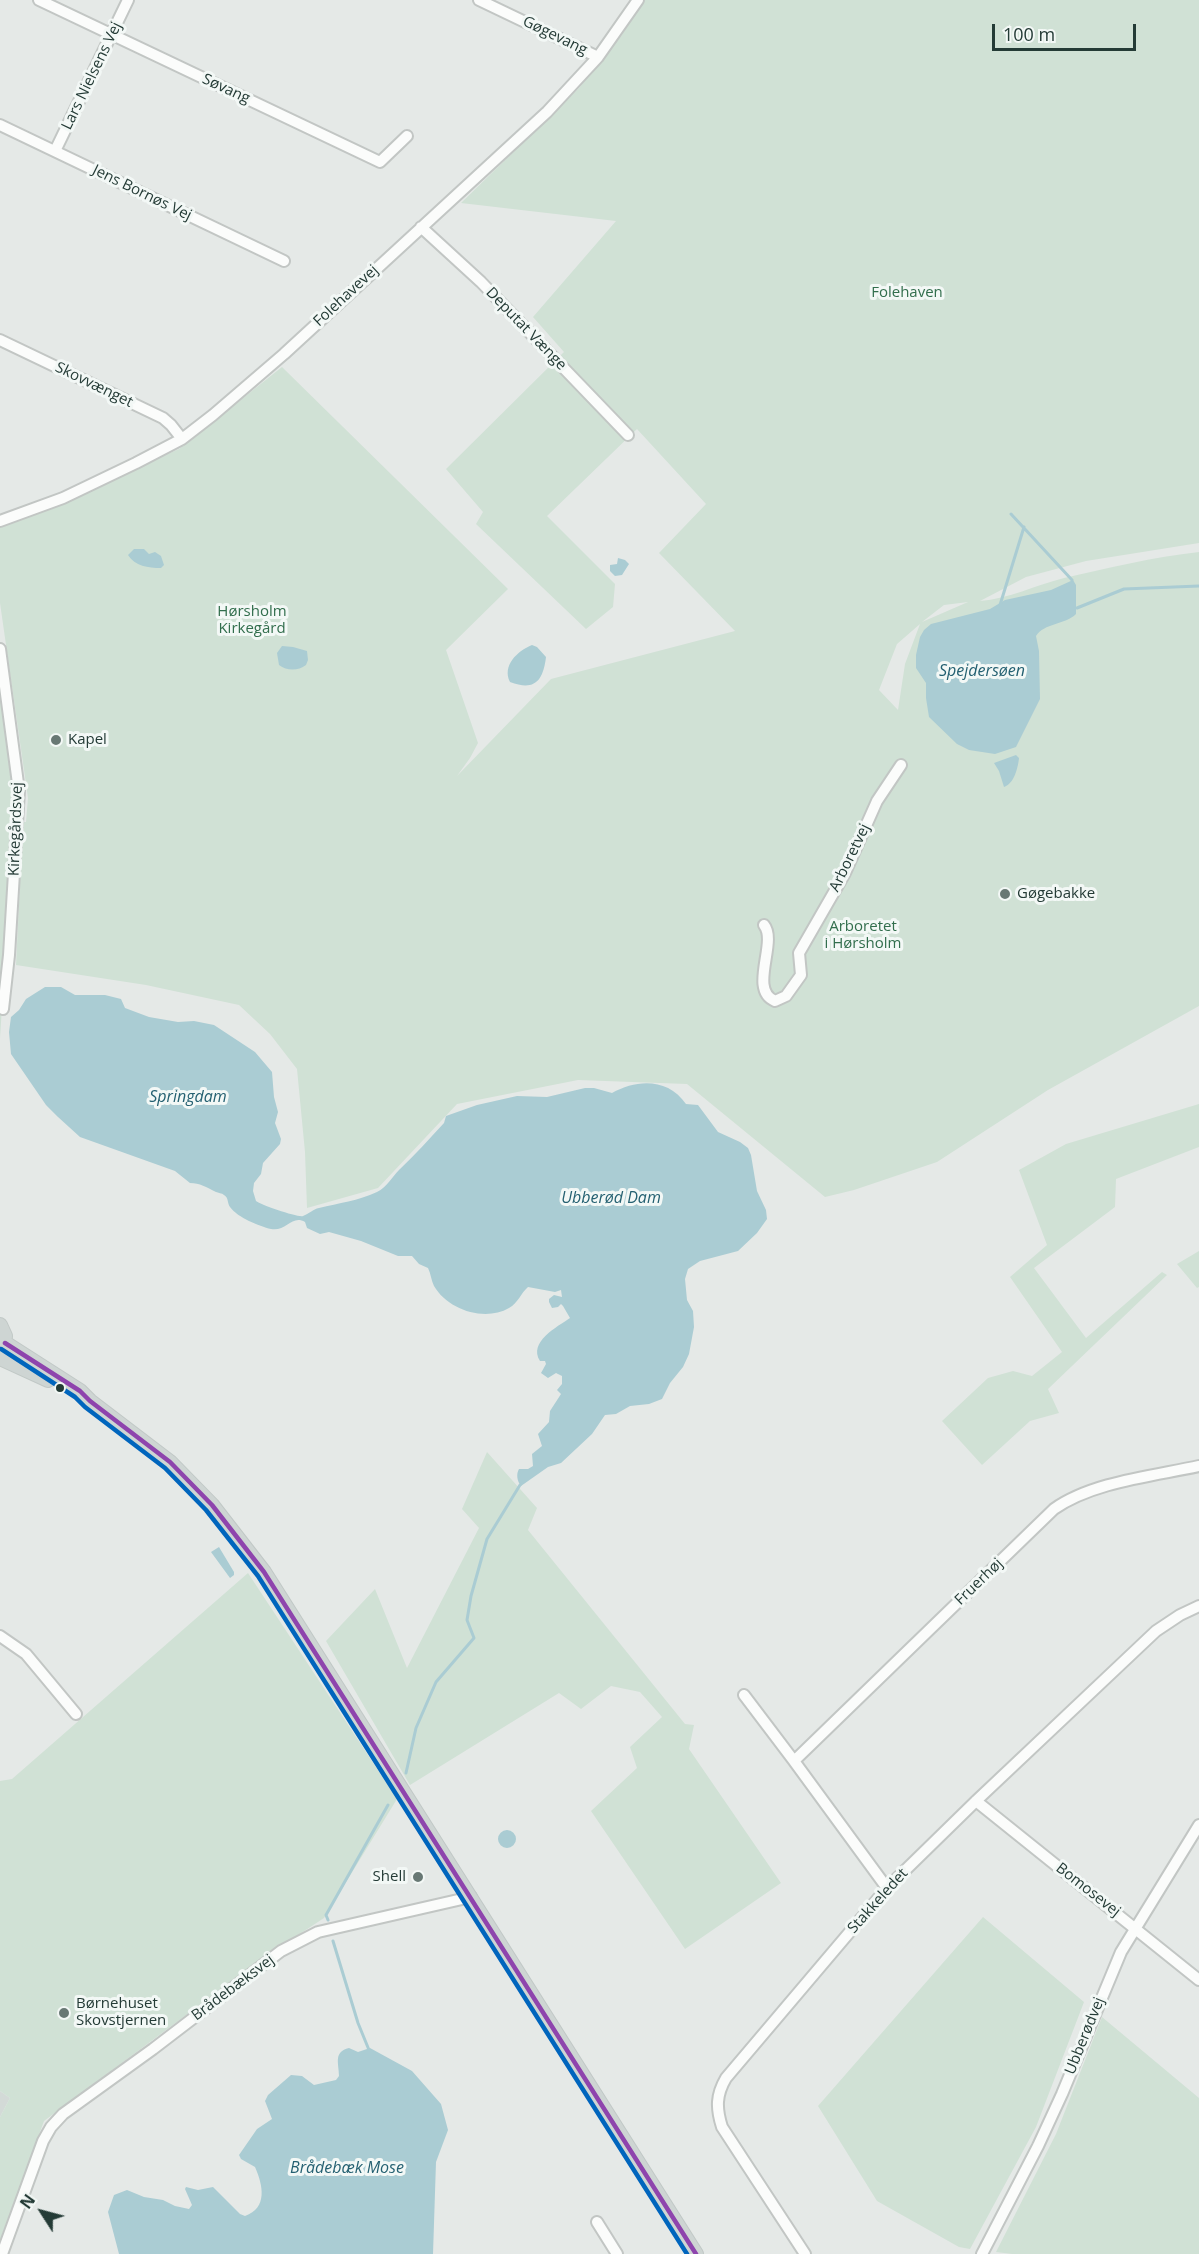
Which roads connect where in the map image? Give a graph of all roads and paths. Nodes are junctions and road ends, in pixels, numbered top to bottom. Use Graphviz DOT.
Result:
graph roads {
  1 [pos="39,0"];
  2 [pos="128,0"];
  3 [pos="479,0"];
  4 [pos="638,0"];
  5 [pos="112,34"];
  6 [pos="598,57"];
  7 [pos="0,125"];
  8 [pos="407,136"];
  9 [pos="56,151"];
  10 [pos="489,165"];
  11 [pos="498,173"];
  12 [pos="421,227"];
  13 [pos="284,261"];
  14 [pos="0,340"];
  15 [pos="628,435"];
  16 [pos="182,439"];
  17 [pos="0,521"];
  18 [pos="0,649"];
  19 [pos="901,765"];
  20 [pos="764,925"];
  21 [pos="3,1009"];
  22 [pos="0,1325"];
  23 [pos="2,1352"];
  24 [pos="1199,1466"];
  25 [pos="1199,1606"];
  26 [pos="0,1636"];
  27 [pos="744,1695"];
  28 [pos="76,1714"];
  29 [pos="794,1761"];
  30 [pos="976,1801"];
  31 [pos="1198,1829"];
  32 [pos="887,1888"];
  33 [pos="471,1897"];
  34 [pos="1135,1927"];
  35 [pos="1199,1980"];
  36 [pos="597,2222"];
  37 [pos="2,2254"];
  38 [pos="616,2254"];
  39 [pos="696,2254"];
  40 [pos="804,2254"];
  41 [pos="982,2254"];
  1 -- 5 [label="street, Søvang"];
  2 -- 5 [label="street, Lars Nielsens Vej"];
  3 -- 6 [label="street, Gøgevang"];
  4 -- 6 [label="street, Folehavevej"];
  5 -- 8 [label="street, Søvang"];
  5 -- 9 [label="street, Lars Nielsens Vej"];
  6 -- 10 [label="street, Folehavevej"];
  7 -- 9 [label="street, Jens Bornøs Vej"];
  9 -- 13 [label="street, Jens Bornøs Vej"];
  10 -- 11 [label="street"];
  10 -- 12 [label="street, Folehavevej"];
  12 -- 15 [label="street, Deputat Vænge"];
  12 -- 16 [label="street, Folehavevej"];
  14 -- 16 [label="street, Skovvænget"];
  16 -- 17 [label="street, Folehavevej"];
  18 -- 21 [label="street, Kirkegårdsvej"];
  19 -- 20 [label="street, Arboretvej"];
  22 -- 23 [label="main road"];
  23 -- 33 [label="main road"];
  24 -- 29 [label="street, Fruerhøj"];
  25 -- 30 [label="street, Stakkeledet"];
  26 -- 28 [label="street"];
  27 -- 29 [label="street"];
  29 -- 32 [label="street"];
  30 -- 32 [label="street, Stakkeledet"];
  30 -- 34 [label="street, Bomosevej"];
  31 -- 34 [label="street, Ubberødvej"];
  32 -- 40 [label="street, Stakkeledet"];
  33 -- 37 [label="street, Brådebæksvej"];
  33 -- 39 [label="main road"];
  34 -- 35 [label="street, Bomosevej"];
  34 -- 41 [label="street, Ubberødvej"];
  36 -- 38 [label="street"];
}
